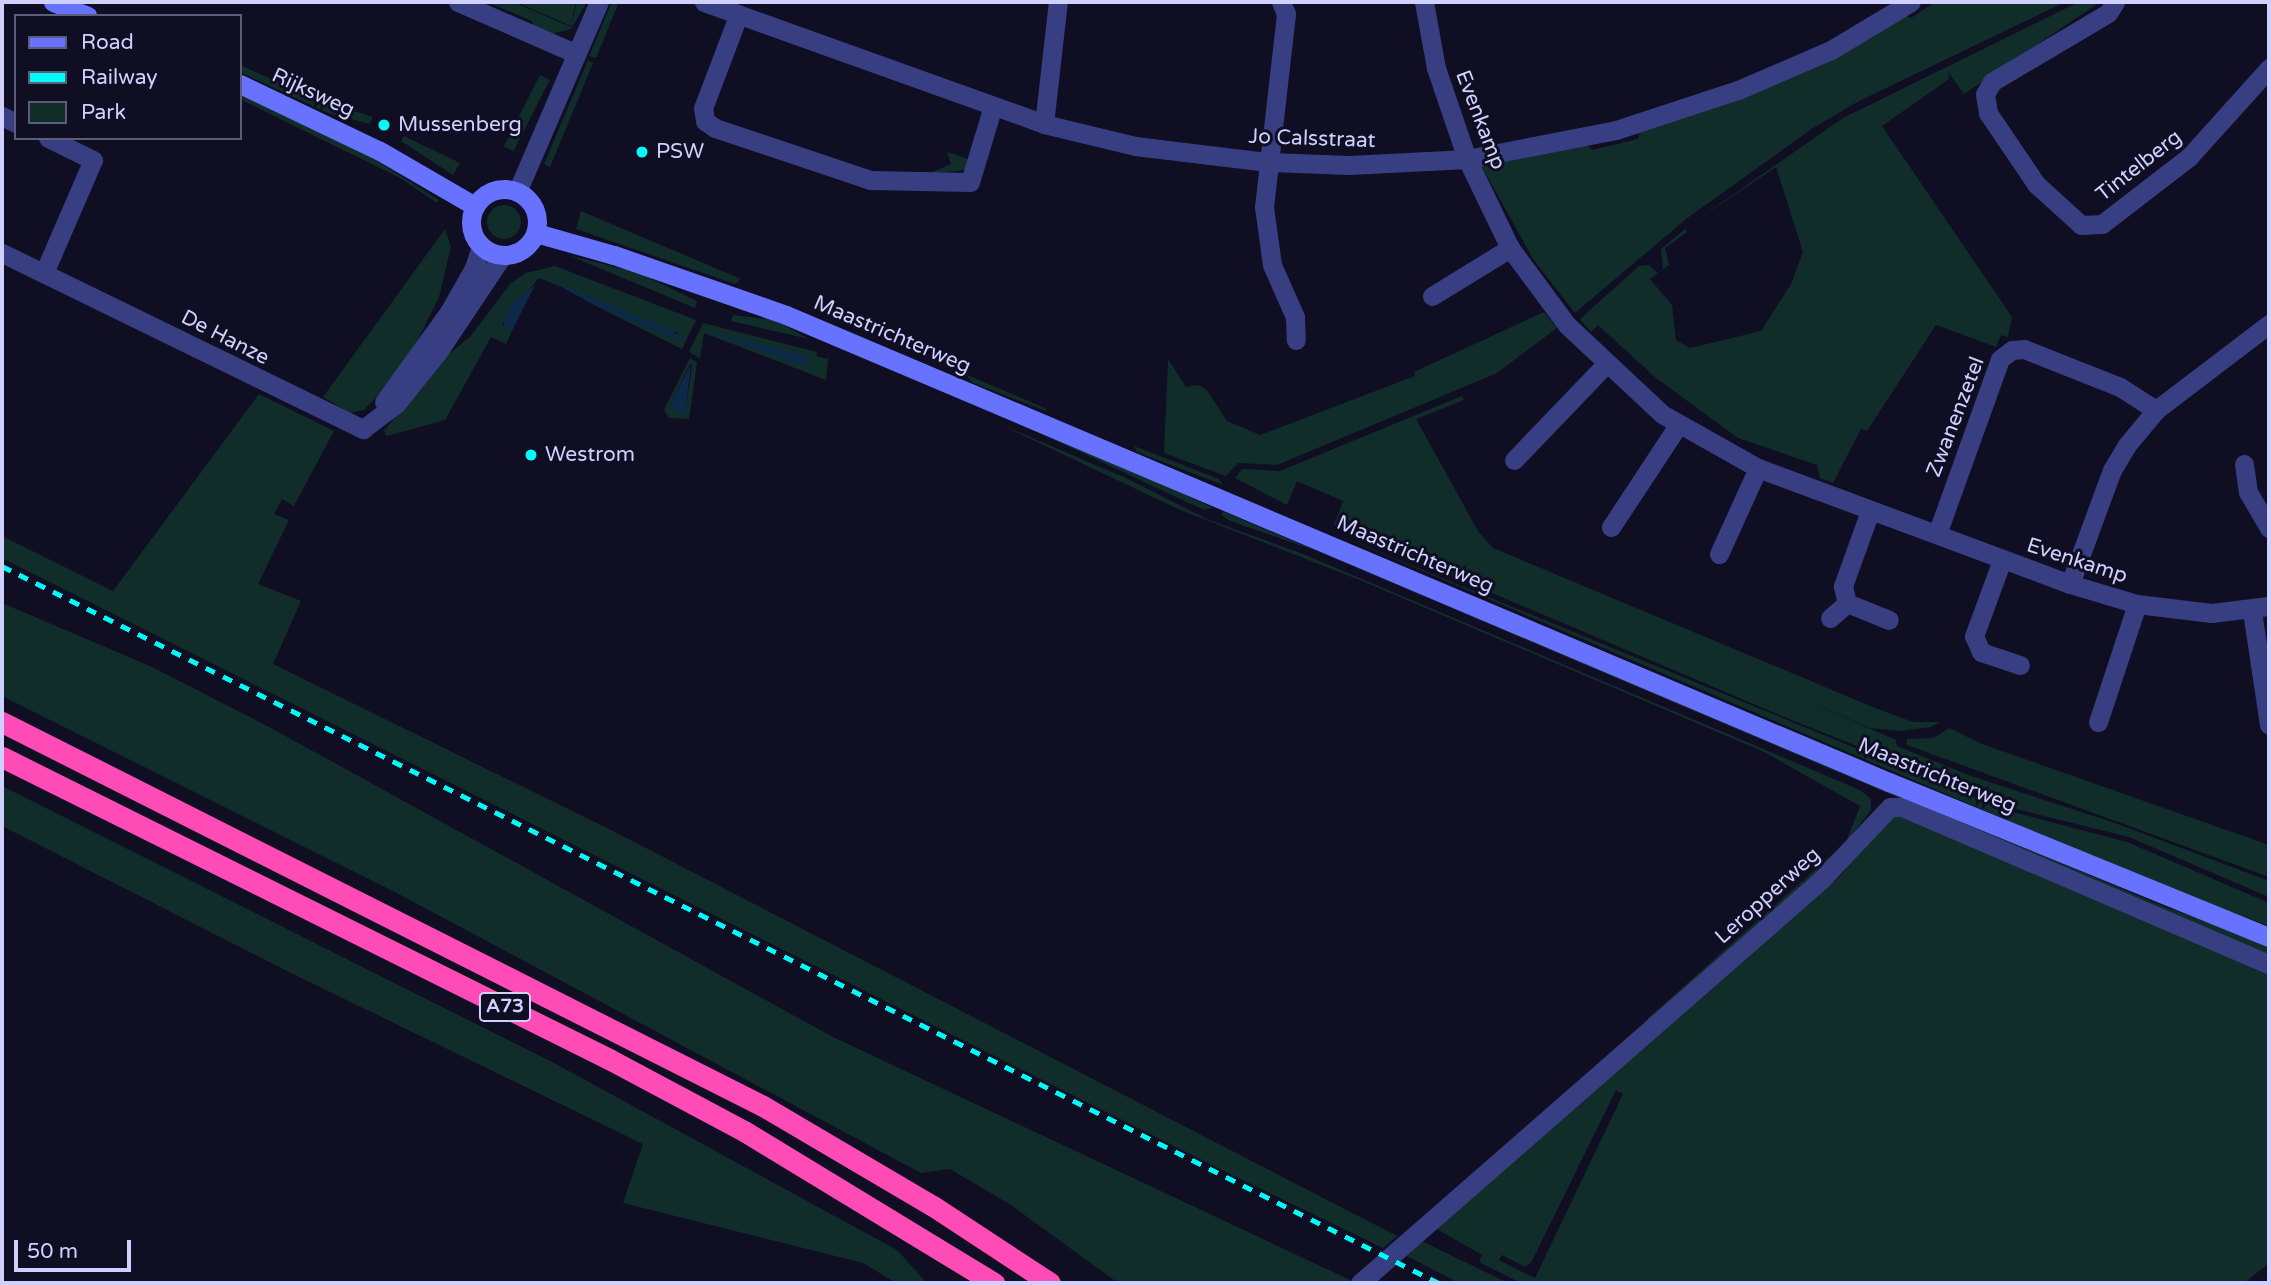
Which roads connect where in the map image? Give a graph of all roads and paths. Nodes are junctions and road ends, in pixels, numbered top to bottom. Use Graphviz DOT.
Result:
graph roads {
  1 [pos="53,2"];
  2 [pos="457,2"];
  3 [pos="598,2"];
  4 [pos="704,2"];
  5 [pos="1058,2"];
  6 [pos="1281,2"];
  7 [pos="1424,2"];
  8 [pos="1911,2"];
  9 [pos="2115,2"];
  10 [pos="82,14"];
  11 [pos="738,16"];
  12 [pos="575,53"];
  13 [pos="2269,68"];
  14 [pos="242,85"];
  15 [pos="993,106"];
  16 [pos="1045,124"];
  17 [pos="52,140"];
  18 [pos="1467,159"];
  19 [pos="1268,162"];
  20 [pos="517,192"];
  21 [pos="475,206"];
  22 [pos="536,233"];
  23 [pos="481,246"];
  24 [pos="1510,248"];
  25 [pos="2,253"];
  26 [pos="502,256"];
  27 [pos="44,273"];
  28 [pos="1432,296"];
  29 [pos="2269,324"];
  30 [pos="1296,340"];
  31 [pos="1605,365"];
  32 [pos="383,410"];
  33 [pos="2156,410"];
  34 [pos="1679,424"];
  35 [pos="1514,460"];
  36 [pos="2244,464"];
  37 [pos="1758,468"];
  38 [pos="1870,511"];
  39 [pos="1611,527"];
  40 [pos="2269,528"];
  41 [pos="1937,534"];
  42 [pos="1719,554"];
  43 [pos="2002,560"];
  44 [pos="2070,584"];
  45 [pos="1847,603"];
  46 [pos="2137,604"];
  47 [pos="2261,609"];
  48 [pos="1830,618"];
  49 [pos="1889,620"];
  50 [pos="2020,664"];
  51 [pos="2,722"];
  52 [pos="2098,722"];
  53 [pos="2269,725"];
  54 [pos="2,757"];
  55 [pos="2269,937"];
  56 [pos="2269,964"];
  57 [pos="994,1283"];
  58 [pos="1050,1283"];
  59 [pos="1360,1283"];
  1 -- 10 [label="main road"];
  2 -- 12 [label="street"];
  3 -- 12 [label="street"];
  4 -- 11 [label="street, Jo Calsstraat"];
  5 -- 16 [label="street"];
  6 -- 19 [label="street"];
  7 -- 18 [label="street, Evenkamp"];
  8 -- 18 [label="street, Jo Calsstraat"];
  9 -- 13 [label="street, Tintelberg"];
  11 -- 15 [label="street, Jo Calsstraat"];
  11 -- 15 [label="street"];
  12 -- 20 [label="street"];
  14 -- 21 [label="main road, Rijksweg"];
  15 -- 16 [label="street, Jo Calsstraat"];
  16 -- 19 [label="street, Jo Calsstraat"];
  17 -- 27 [label="street"];
  18 -- 19 [label="street, Jo Calsstraat"];
  18 -- 24 [label="street, Evenkamp"];
  19 -- 30 [label="street"];
  20 -- 21 [label="main road"];
  20 -- 22 [label="main road"];
  21 -- 23 [label="main road"];
  22 -- 26 [label="main road"];
  22 -- 55 [label="main road, Maastrichterweg"];
  23 -- 26 [label="main road"];
  23 -- 32 [label="street"];
  24 -- 28 [label="street"];
  24 -- 31 [label="street, Evenkamp"];
  25 -- 27 [label="street, De Hanze"];
  26 -- 32 [label="street, De Hanze"];
  27 -- 32 [label="street, De Hanze"];
  29 -- 33 [label="street"];
  31 -- 34 [label="street, Evenkamp"];
  31 -- 35 [label="street"];
  33 -- 41 [label="street, Zwanenzetel"];
  33 -- 44 [label="street"];
  34 -- 37 [label="street, Evenkamp"];
  34 -- 39 [label="street"];
  36 -- 40 [label="street"];
  37 -- 38 [label="street, Evenkamp"];
  37 -- 42 [label="street"];
  38 -- 41 [label="street, Evenkamp"];
  38 -- 45 [label="street"];
  41 -- 43 [label="street, Evenkamp"];
  43 -- 44 [label="street, Evenkamp"];
  43 -- 50 [label="street, Evenkamp"];
  44 -- 46 [label="street, Evenkamp"];
  45 -- 48 [label="street"];
  45 -- 49 [label="street"];
  46 -- 47 [label="street, Evenkamp"];
  46 -- 52 [label="street, Evenkamp"];
  47 -- 53 [label="street"];
  51 -- 58 [label="highway, A73"];
  54 -- 57 [label="highway, A73"];
  56 -- 59 [label="street, Leropperweg"];
}
